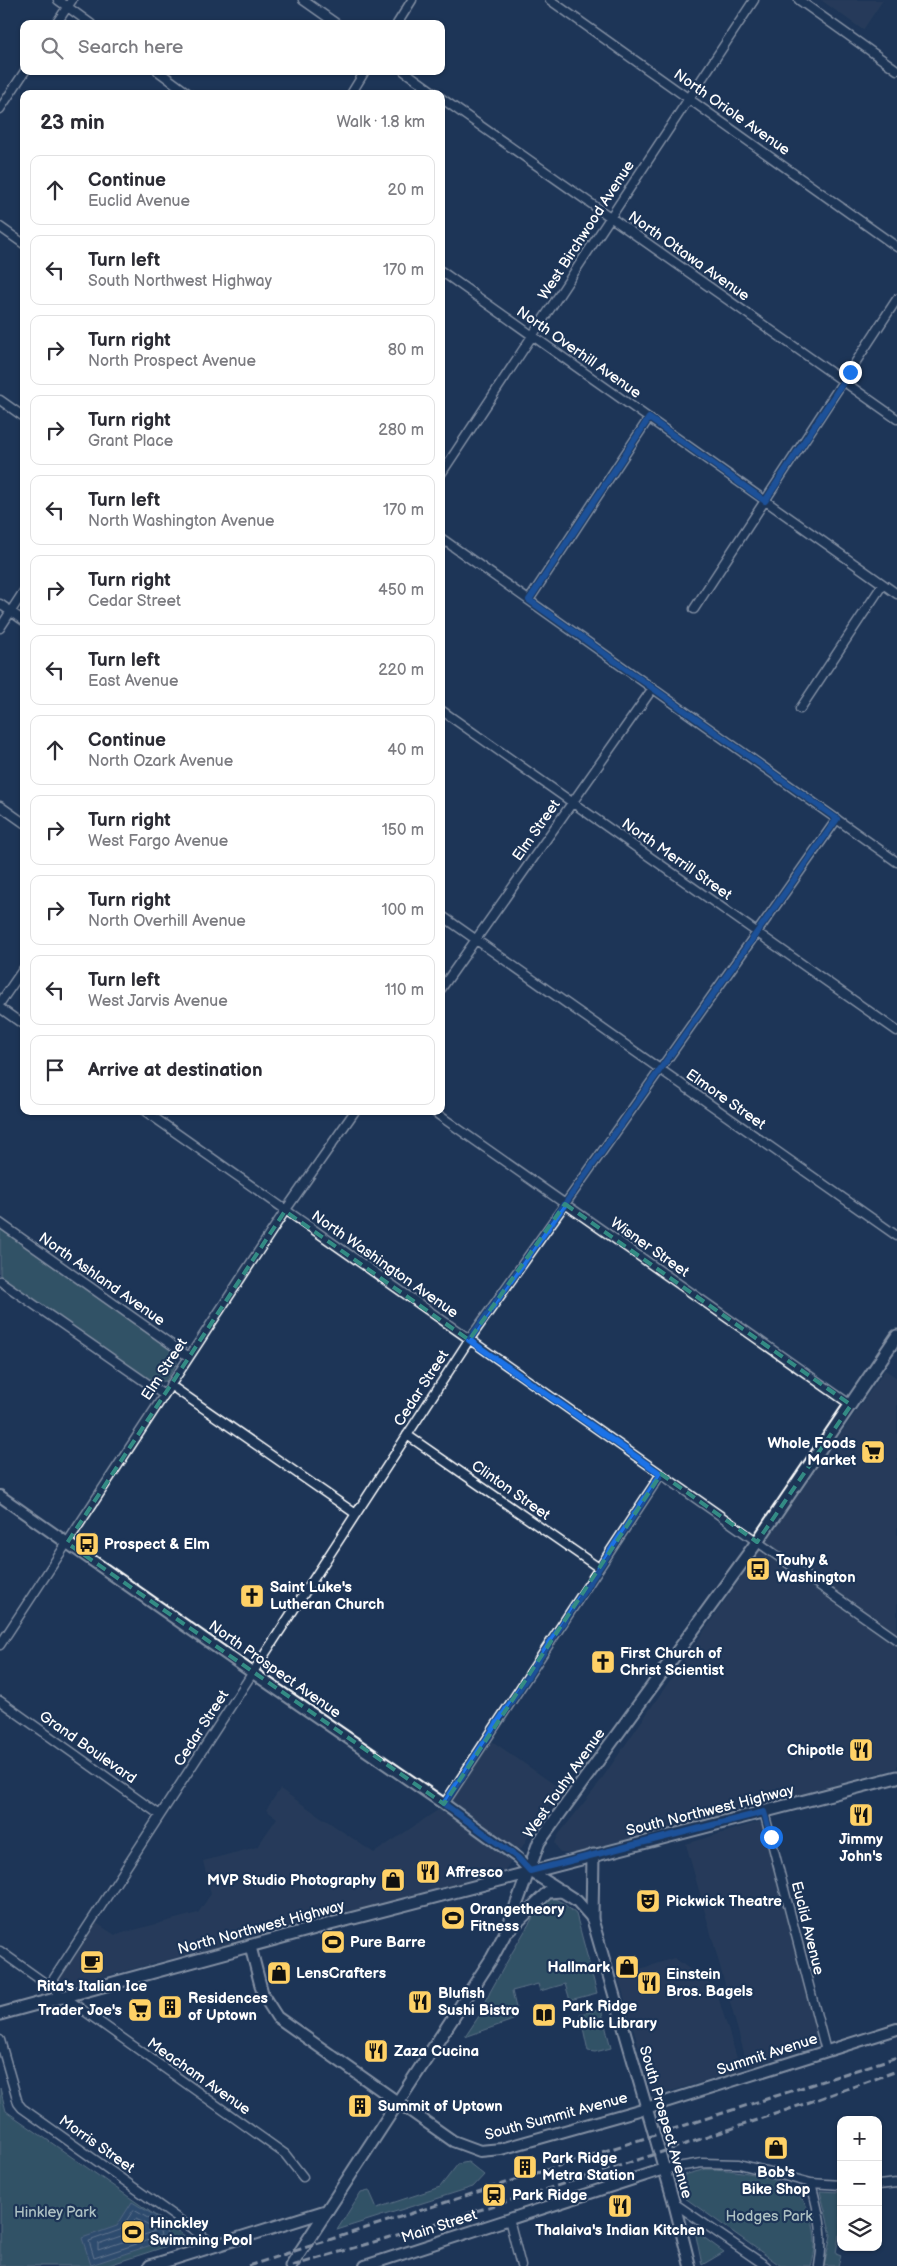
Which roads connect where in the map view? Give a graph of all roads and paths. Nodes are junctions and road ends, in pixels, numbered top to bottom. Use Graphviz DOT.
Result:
graph roads {
  1 [pos="58,0"];
  2 [pos="303,0"];
  3 [pos="412,0"];
  4 [pos="550,0"];
  5 [pos="754,0"];
  6 [pos="799,0"];
  7 [pos="70,3"];
  8 [pos="59,20"];
  9 [pos="88,20"];
  10 [pos="331,20"];
  11 [pos="400,20"];
  12 [pos="897,70"];
  13 [pos="22,75"];
  14 [pos="163,75"];
  15 [pos="363,75"];
  16 [pos="410,75"];
  17 [pos="182,90"];
  18 [pos="354,90"];
  19 [pos="430,90"];
  20 [pos="689,99"];
  21 [pos="445,101"];
  22 [pos="0,109"];
  23 [pos="611,218"];
  24 [pos="0,227"];
  25 [pos="20,241"];
  26 [pos="897,247"];
  27 [pos="445,274"];
  28 [pos="897,299"];
  29 [pos="532,336"];
  30 [pos="843,381"];
  31 [pos="0,400"];
  32 [pos="20,414"];
  33 [pos="649,418"];
  34 [pos="897,419"];
  35 [pos="445,468"];
  36 [pos="765,501"];
  37 [pos="445,541"];
  38 [pos="883,584"];
  39 [pos="897,594"];
  40 [pos="20,597"];
  41 [pos="529,600"];
  42 [pos="0,604"];
  43 [pos="694,609"];
  44 [pos="10,612"];
  45 [pos="20,618"];
  46 [pos="0,628"];
  47 [pos="653,688"];
  48 [pos="800,709"];
  49 [pos="445,713"];
  50 [pos="572,802"];
  51 [pos="0,806"];
  52 [pos="837,819"];
  53 [pos="20,820"];
  54 [pos="897,862"];
  55 [pos="445,918"];
  56 [pos="757,932"];
  57 [pos="476,940"];
  58 [pos="20,974"];
  59 [pos="445,983"];
  60 [pos="0,1003"];
  61 [pos="0,1008"];
  62 [pos="20,1022"];
  63 [pos="897,1031"];
  64 [pos="660,1069"];
  65 [pos="151,1115"];
  66 [pos="352,1115"];
  67 [pos="439,1115"];
  68 [pos="565,1204"];
  69 [pos="285,1211"];
  70 [pos="0,1223"];
  71 [pos="897,1236"];
  72 [pos="0,1281"];
  73 [pos="897,1336"];
  74 [pos="469,1340"];
  75 [pos="189,1357"];
  76 [pos="170,1385"];
  77 [pos="164,1395"];
  78 [pos="851,1406"];
  79 [pos="407,1435"];
  80 [pos="661,1474"];
  81 [pos="0,1496"];
  82 [pos="356,1514"];
  83 [pos="757,1542"];
  84 [pos="67,1543"];
  85 [pos="599,1568"];
  86 [pos="897,1640"];
  87 [pos="0,1645"];
  88 [pos="253,1673"];
  89 [pos="0,1701"];
  90 [pos="897,1777"];
  91 [pos="444,1804"];
  92 [pos="764,1812"];
  93 [pos="160,1815"];
  94 [pos="593,1855"];
  95 [pos="530,1871"];
  96 [pos="562,1891"];
  97 [pos="592,1918"];
  98 [pos="504,1935"];
  99 [pos="250,1945"];
  100 [pos="0,1951"];
  101 [pos="49,1986"];
  102 [pos="64,1996"];
  103 [pos="0,2014"];
  104 [pos="897,2029"];
  105 [pos="0,2040"];
  106 [pos="826,2051"];
  107 [pos="398,2102"];
  108 [pos="646,2108"];
  109 [pos="664,2169"];
  110 [pos="302,2177"];
  111 [pos="897,2182"];
  112 [pos="811,2183"];
  113 [pos="882,2184"];
  114 [pos="837,2185"];
  115 [pos="674,2203"];
  116 [pos="326,2211"];
  117 [pos="508,2219"];
  118 [pos="215,2245"];
  119 [pos="150,2266"];
  120 [pos="291,2266"];
  121 [pos="365,2266"];
  122 [pos="522,2266"];
  123 [pos="690,2266"];
  124 [pos="766,2266"];
  125 [pos="819,2266"];
  1 -- 7 [label="street"];
  2 -- 10 [label="street"];
  3 -- 11 [label="street"];
  4 -- 20 [label="street, North Oriole Avenue"];
  5 -- 20 [label="street, West Birchwood Avenue"];
  6 -- 12 [label="street"];
  7 -- 8 [label="street"];
  7 -- 9 [label="street"];
  13 -- 22 [label="street"];
  14 -- 17 [label="street"];
  15 -- 18 [label="street"];
  16 -- 19 [label="street"];
  20 -- 23 [label="street, West Birchwood Avenue"];
  20 -- 26 [label="street, North Oriole Avenue"];
  21 -- 23 [label="street, North Ottawa Avenue"];
  23 -- 29 [label="street, West Birchwood Avenue"];
  23 -- 30 [label="street, North Ottawa Avenue"];
  24 -- 25 [label="street"];
  27 -- 29 [label="street, North Overhill Avenue"];
  28 -- 30 [label="street"];
  29 -- 33 [label="street, North Overhill Avenue"];
  29 -- 35 [label="street, West Birchwood Avenue"];
  30 -- 34 [label="street, North Ottawa Avenue"];
  30 -- 36 [label="street"];
  31 -- 32 [label="street"];
  33 -- 36 [label="street, North Overhill Avenue"];
  33 -- 41 [label="street"];
  36 -- 38 [label="street, North Overhill Avenue"];
  36 -- 43 [label="street"];
  37 -- 41 [label="street"];
  38 -- 39 [label="street, North Overhill Avenue"];
  38 -- 48 [label="street"];
  40 -- 44 [label="street"];
  41 -- 47 [label="street"];
  42 -- 44 [label="street"];
  44 -- 45 [label="street"];
  44 -- 46 [label="street"];
  47 -- 50 [label="street, Elm Street"];
  47 -- 52 [label="street"];
  49 -- 50 [label="street, North Merrill Street"];
  50 -- 56 [label="street, North Merrill Street"];
  50 -- 57 [label="street, Elm Street"];
  51 -- 53 [label="street"];
  52 -- 54 [label="street"];
  52 -- 56 [label="street, Cedar Street"];
  55 -- 57 [label="street, Elmore Street"];
  56 -- 63 [label="street, North Merrill Street"];
  56 -- 64 [label="street, Cedar Street"];
  57 -- 59 [label="street, Elm Street"];
  57 -- 64 [label="street, Elmore Street"];
  58 -- 60 [label="street"];
  61 -- 62 [label="street"];
  64 -- 68 [label="street, Cedar Street"];
  64 -- 71 [label="street, Elmore Street"];
  65 -- 69 [label="street, North Washington Avenue"];
  66 -- 69 [label="street, Elm Street"];
  67 -- 68 [label="street, Wisner Street"];
  68 -- 74 [label="street, Cedar Street"];
  68 -- 78 [label="street, Wisner Street"];
  69 -- 74 [label="street, North Washington Avenue"];
  69 -- 75 [label="street, Elm Street"];
  70 -- 75 [label="street, North Ashland Avenue"];
  72 -- 77 [label="street"];
  73 -- 78 [label="main road, West Touhy Avenue"];
  74 -- 79 [label="street, Cedar Street"];
  74 -- 80 [label="street, North Washington Avenue"];
  75 -- 76 [label="street, Elm Street"];
  76 -- 77 [label="street, Elm Street"];
  76 -- 82 [label="street"];
  77 -- 84 [label="street, Elm Street"];
  78 -- 83 [label="main road, West Touhy Avenue"];
  79 -- 82 [label="street, Cedar Street"];
  79 -- 85 [label="street, Clinton Street"];
  80 -- 83 [label="street, North Washington Avenue"];
  80 -- 85 [label="street"];
  81 -- 84 [label="street, North Prospect Avenue"];
  82 -- 88 [label="street, Cedar Street"];
  83 -- 86 [label="street, North Washington Avenue"];
  83 -- 95 [label="main road, West Touhy Avenue"];
  84 -- 87 [label="street, Elm Street"];
  84 -- 88 [label="street, North Prospect Avenue"];
  85 -- 91 [label="street"];
  88 -- 91 [label="street, North Prospect Avenue"];
  88 -- 93 [label="street, Cedar Street"];
  89 -- 93 [label="street, Grand Boulevard"];
  90 -- 92 [label="main road, South Northwest Highway"];
  91 -- 95 [label="street, North Prospect Avenue"];
  92 -- 94 [label="main road, South Northwest Highway"];
  92 -- 106 [label="street, Euclid Avenue"];
  93 -- 101 [label="street, Cedar Street"];
  94 -- 95 [label="main road, South Northwest Highway"];
  94 -- 97 [label="main road"];
  95 -- 96 [label="street, South Prospect Avenue"];
  95 -- 98 [label="main road, West Touhy Avenue"];
  95 -- 99 [label="main road, North Northwest Highway"];
  96 -- 97 [label="street, South Prospect Avenue"];
  96 -- 98 [label="main road"];
  97 -- 108 [label="street, South Prospect Avenue"];
  98 -- 107 [label="main road, West Touhy Avenue"];
  99 -- 102 [label="main road, North Northwest Highway"];
  99 -- 107 [label="street, South Summit Avenue"];
  100 -- 101 [label="street, Meacham Avenue"];
  101 -- 102 [label="street, Meacham Avenue"];
  102 -- 103 [label="main road, North Northwest Highway"];
  102 -- 110 [label="street, Meacham Avenue"];
  104 -- 106 [label="street, Summit Avenue"];
  105 -- 118 [label="street, Morris Street"];
  106 -- 108 [label="street, Summit Avenue"];
  107 -- 108 [label="street, South Summit Avenue"];
  107 -- 116 [label="main road, West Touhy Avenue"];
  108 -- 109 [label="street, South Prospect Avenue"];
  109 -- 112 [label="street"];
  109 -- 115 [label="street, South Prospect Avenue"];
  109 -- 117 [label="street, Main Street"];
  111 -- 113 [label="street"];
  112 -- 114 [label="street"];
  112 -- 125 [label="street"];
  115 -- 123 [label="street, South Prospect Avenue"];
  115 -- 124 [label="street"];
  116 -- 118 [label="main road"];
  116 -- 120 [label="main road, West Touhy Avenue"];
  117 -- 121 [label="street, Main Street"];
  117 -- 122 [label="street"];
  118 -- 119 [label="main road"];
}
